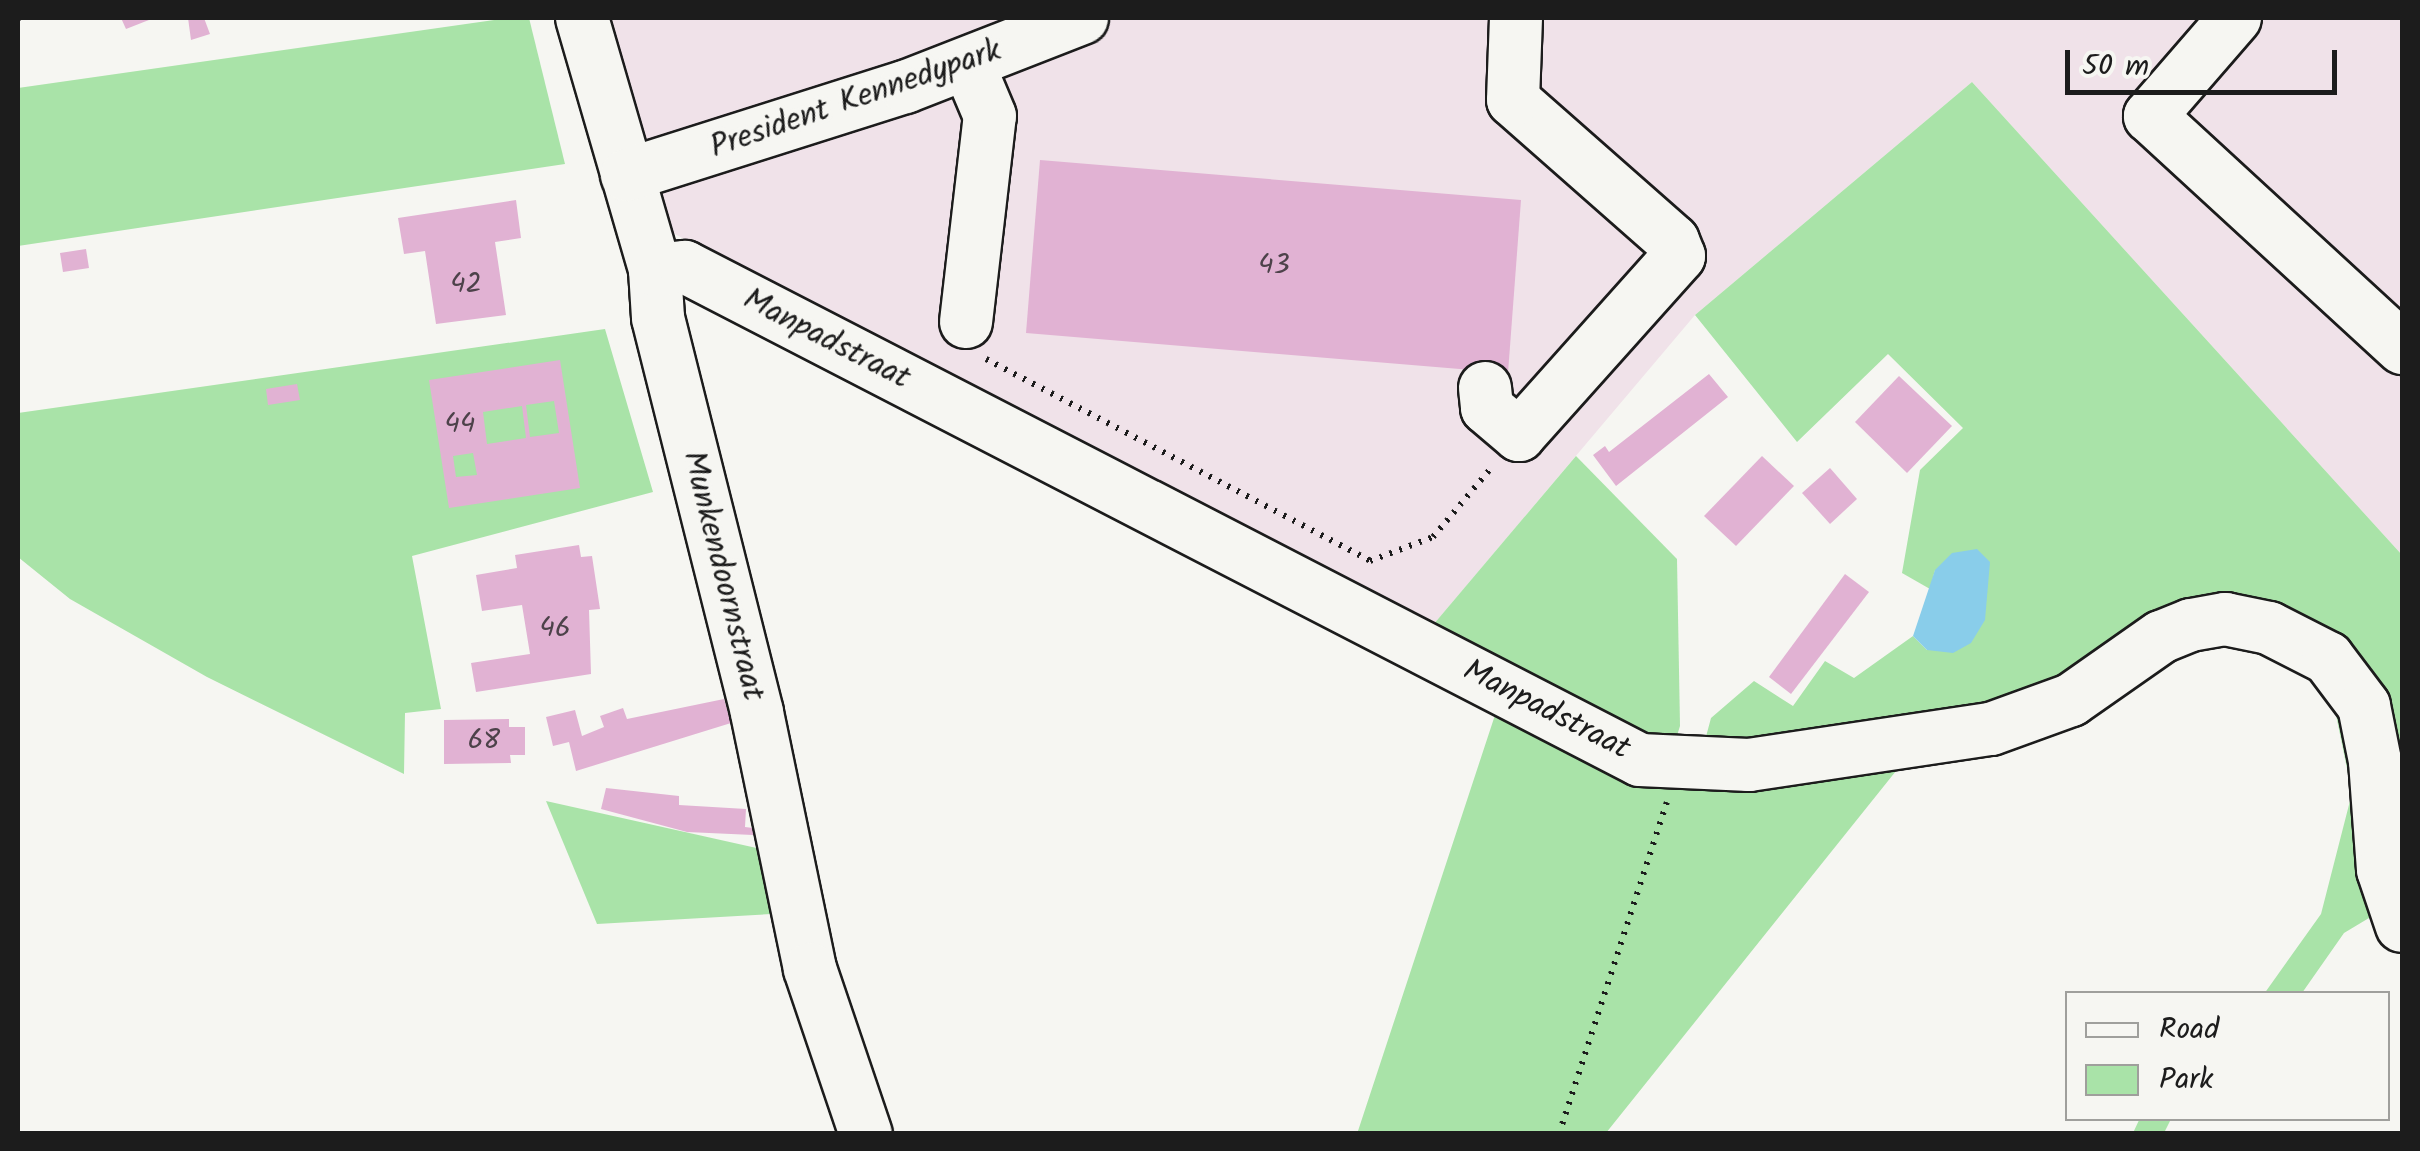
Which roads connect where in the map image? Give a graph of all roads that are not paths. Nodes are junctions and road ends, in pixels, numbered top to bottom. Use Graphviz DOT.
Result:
graph roads {
  1 [pos="582,18"];
  2 [pos="1082,18"];
  3 [pos="1516,18"];
  4 [pos="2235,18"];
  5 [pos="968,64"];
  6 [pos="627,174"];
  7 [pos="655,270"];
  8 [pos="966,322"];
  9 [pos="2402,348"];
  10 [pos="1484,388"];
  11 [pos="2402,926"];
  12 [pos="866,1134"];
  1 -- 6 [label="street, Munkendoornstraat"];
  2 -- 5 [label="street, President Kennedypark"];
  3 -- 10 [label="street"];
  4 -- 9 [label="street"];
  5 -- 6 [label="street, President Kennedypark"];
  5 -- 8 [label="street"];
  6 -- 7 [label="street, Munkendoornstraat"];
  7 -- 11 [label="street, Manpadstraat"];
  7 -- 12 [label="street, Munkendoornstraat"];
}
